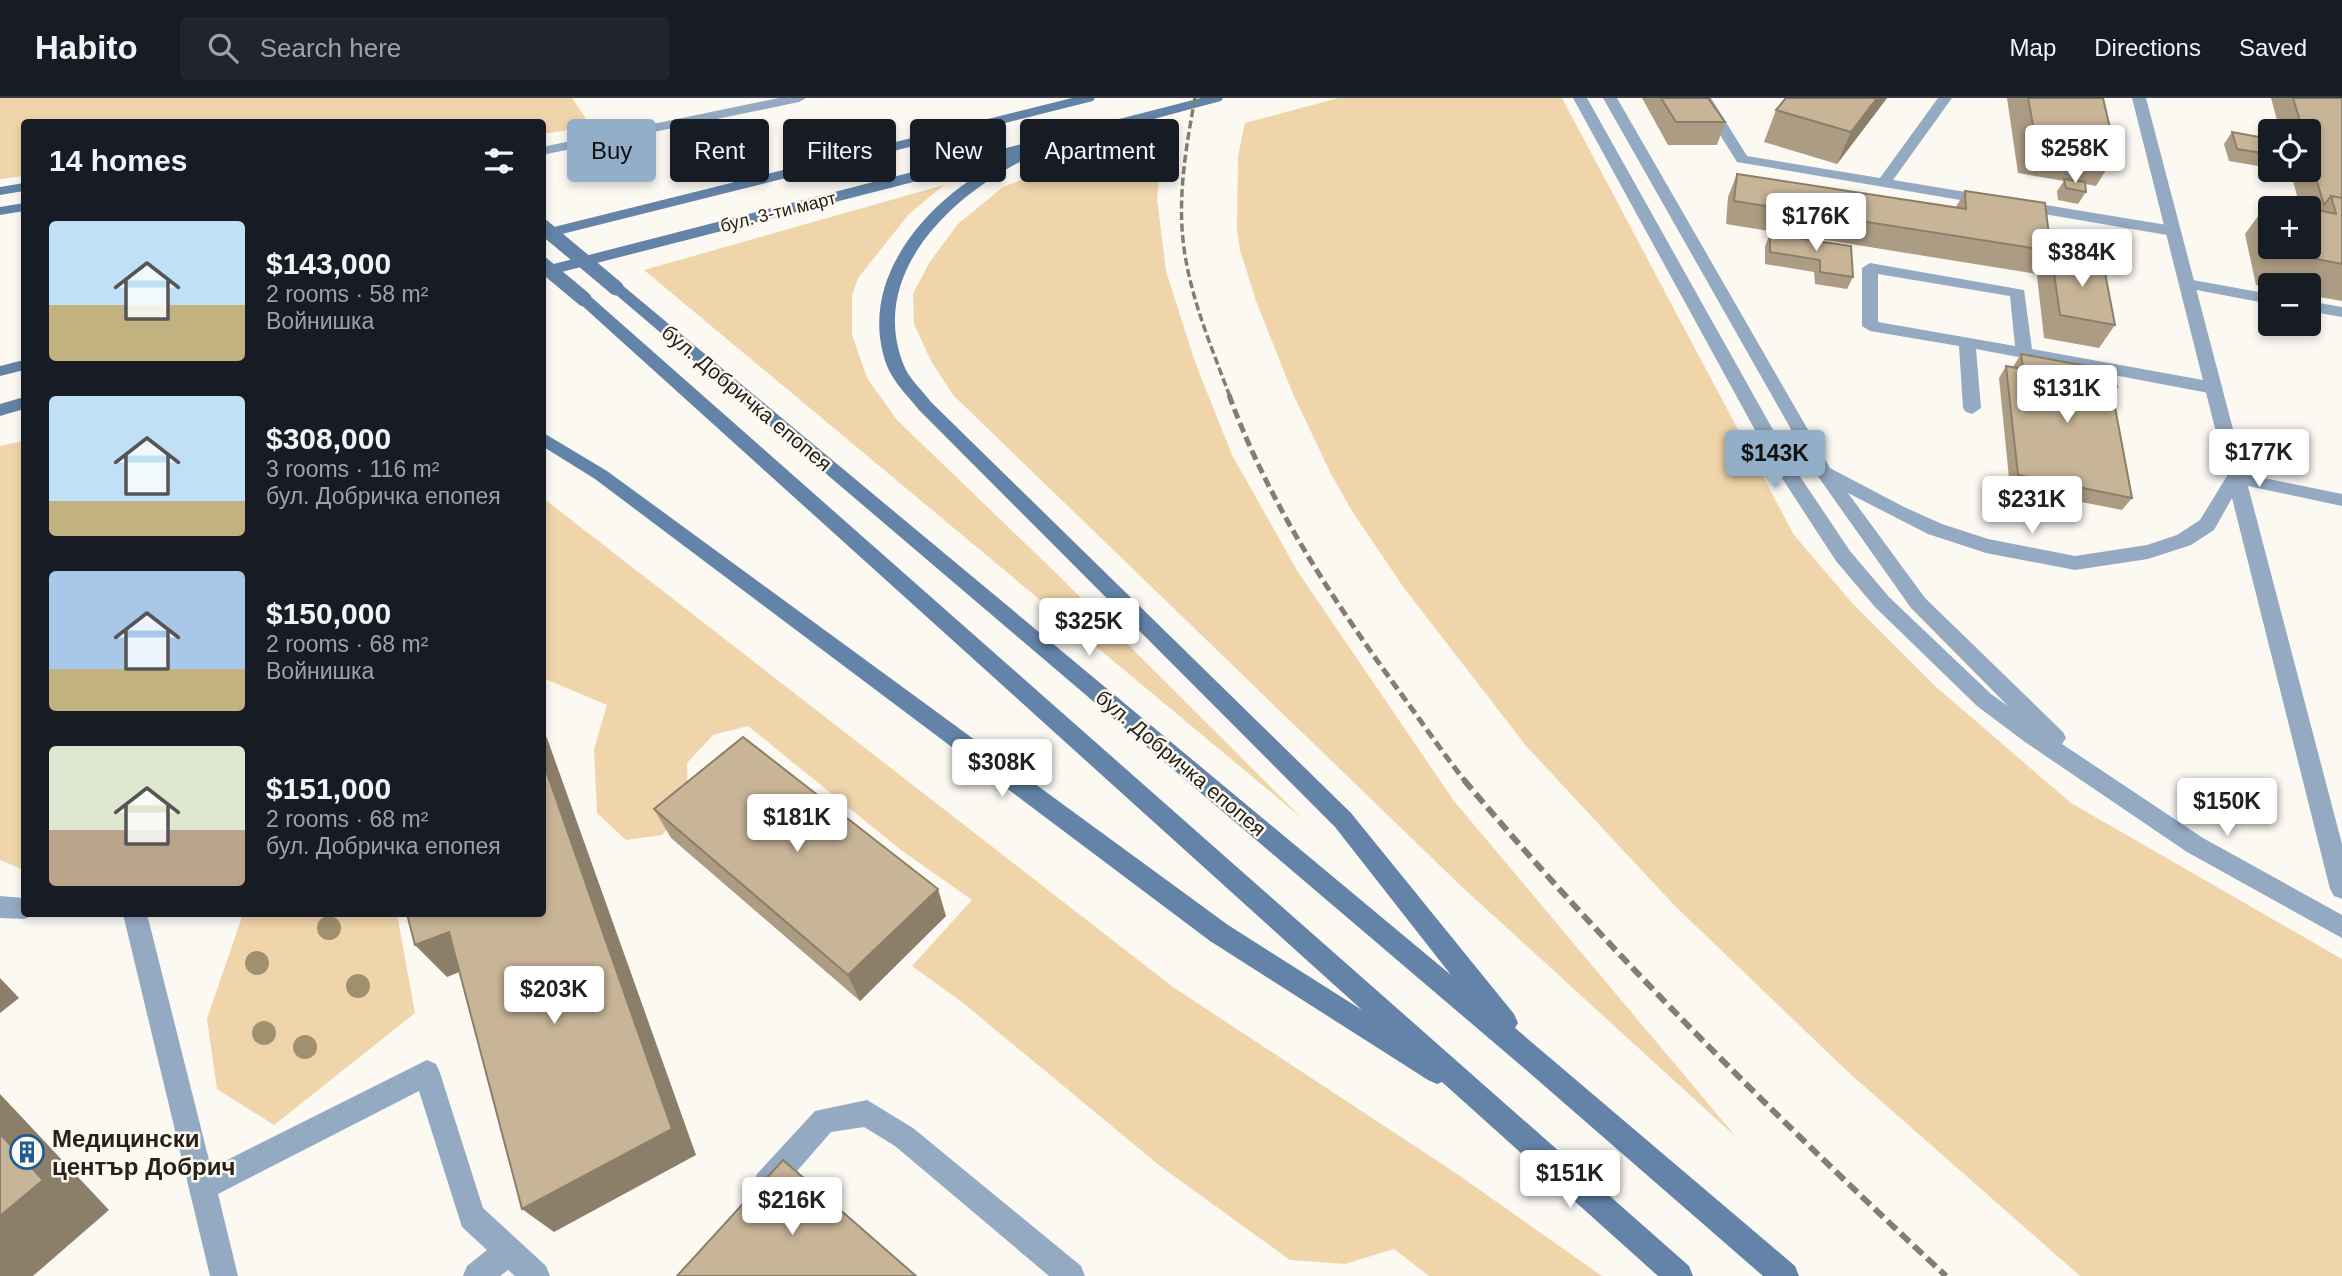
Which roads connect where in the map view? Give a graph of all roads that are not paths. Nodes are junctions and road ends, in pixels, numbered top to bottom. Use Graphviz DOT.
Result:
graph roads {
  1 [pos="799,98"];
  2 [pos="1088,98"];
  3 [pos="1216,98"];
  4 [pos="1580,98"];
  5 [pos="1610,98"];
  6 [pos="1704,98"];
  7 [pos="1945,98"];
  8 [pos="2139,98"];
  9 [pos="1139,119"];
  10 [pos="546,150"];
  11 [pos="1020,151"];
  12 [pos="1020,158"];
  13 [pos="1884,183"];
  14 [pos="21,188"];
  15 [pos="0,191"];
  16 [pos="21,208"];
  17 [pos="0,211"];
  18 [pos="546,229"];
  19 [pos="2174,231"];
  20 [pos="546,234"];
  21 [pos="546,267"];
  22 [pos="546,271"];
  23 [pos="2187,284"];
  24 [pos="2258,297"];
  25 [pos="2321,308"];
  26 [pos="2342,312"];
  27 [pos="1967,342"];
  28 [pos="2024,353"];
  29 [pos="21,366"];
  30 [pos="0,371"];
  31 [pos="2214,388"];
  32 [pos="21,406"];
  33 [pos="1972,408"];
  34 [pos="0,410"];
  35 [pos="546,441"];
  36 [pos="1823,471"];
  37 [pos="2235,478"];
  38 [pos="2342,500"];
  39 [pos="2095,776"];
  40 [pos="2342,888"];
  41 [pos="0,907"];
  42 [pos="21,908"];
  43 [pos="136,917"];
  44 [pos="2342,927"];
  45 [pos="1534,1060"];
  46 [pos="1493,1107"];
  47 [pos="202,1187"];
  48 [pos="749,1203"];
  49 [pos="509,1251"];
  50 [pos="224,1276"];
  51 [pos="477,1276"];
  52 [pos="536,1276"];
  53 [pos="1071,1276"];
  54 [pos="1679,1276"];
  55 [pos="1785,1276"];
  1 -- 10 [label="street"];
  2 -- 20 [label="main road, бул. 3-ти март"];
  3 -- 9 [label="main road, бул. 3-ти март"];
  4 -- 39 [label="street"];
  5 -- 36 [label="street"];
  6 -- 13 [label="street"];
  7 -- 13 [label="street"];
  8 -- 19 [label="street"];
  11 -- 22 [label="main road, бул. 3-ти март"];
  12 -- 45 [label="main road"];
  13 -- 19 [label="street"];
  14 -- 15 [label="main road"];
  16 -- 17 [label="main road"];
  18 -- 45 [label="main road, бул. Добричка епопея, bridge"];
  19 -- 23 [label="street"];
  21 -- 46 [label="main road, бул. Добричка епопея, bridge"];
  23 -- 24 [label="street"];
  23 -- 31 [label="street"];
  25 -- 26 [label="street"];
  27 -- 28 [label="street"];
  27 -- 28 [label="street"];
  27 -- 33 [label="street"];
  28 -- 31 [label="street"];
  29 -- 30 [label="main road"];
  31 -- 37 [label="street"];
  32 -- 34 [label="main road"];
  35 -- 46 [label="main road"];
  36 -- 37 [label="street"];
  36 -- 39 [label="street"];
  37 -- 38 [label="street"];
  37 -- 40 [label="street"];
  39 -- 44 [label="street"];
  41 -- 42 [label="street"];
  43 -- 47 [label="street"];
  45 -- 55 [label="main road, бул. Добричка епопея"];
  46 -- 54 [label="main road, бул. Добричка епопея"];
  47 -- 49 [label="street"];
  47 -- 50 [label="street"];
  48 -- 53 [label="street"];
  49 -- 51 [label="street"];
  49 -- 52 [label="street"];
}
